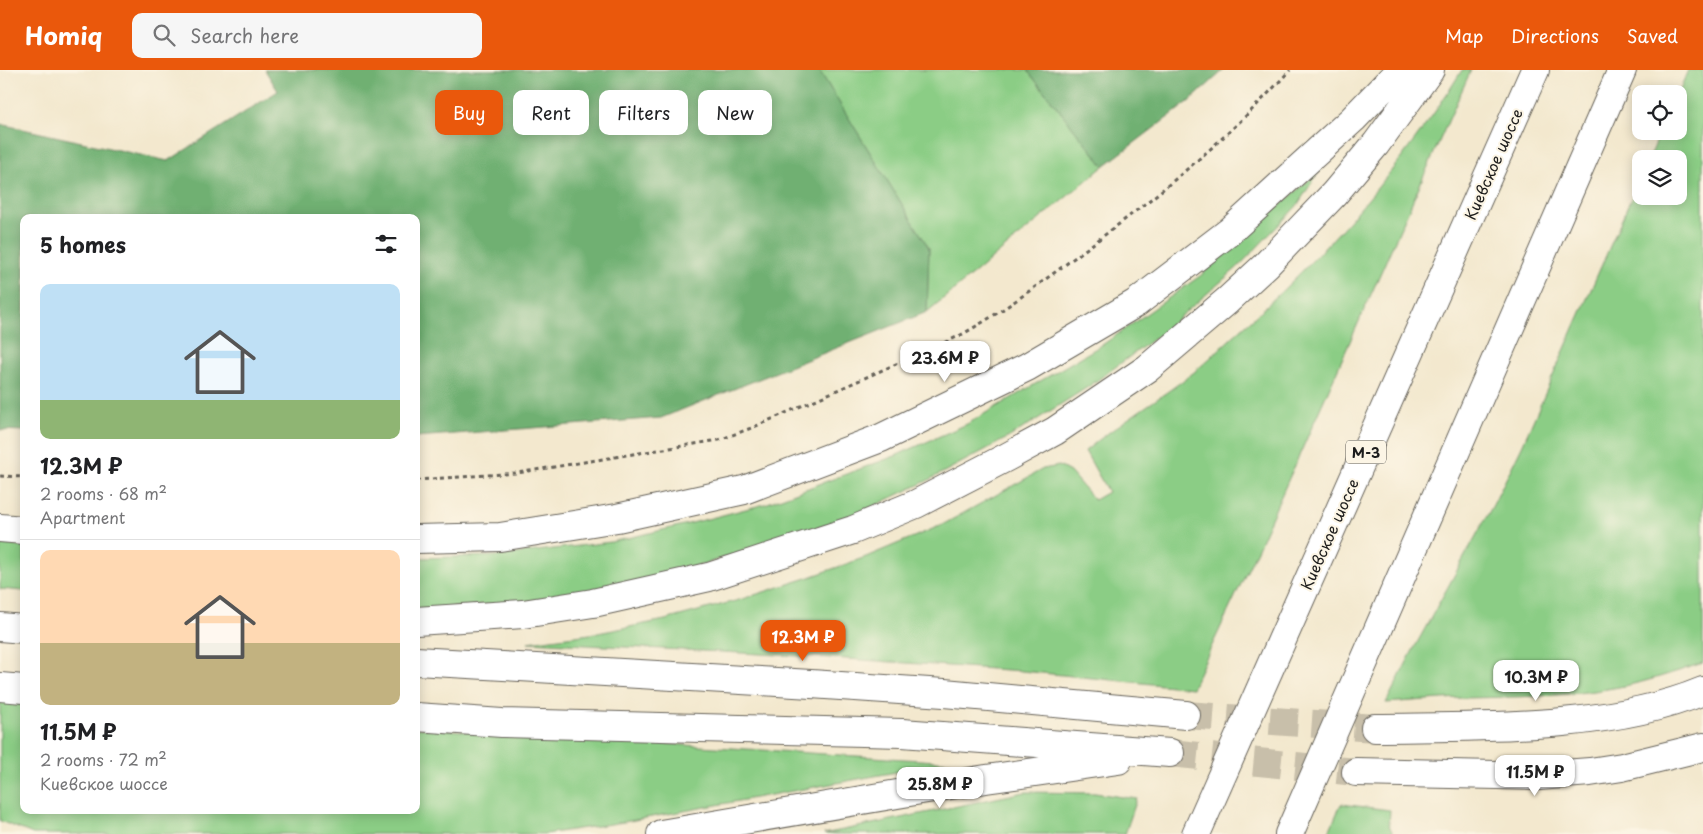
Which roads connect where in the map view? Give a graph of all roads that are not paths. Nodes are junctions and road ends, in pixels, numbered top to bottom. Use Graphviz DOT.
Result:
graph roads {
  1 [pos="1400,70"];
  2 [pos="1430,70"];
  3 [pos="1535,70"];
  4 [pos="1622,70"];
  5 [pos="1636,70"];
  6 [pos="1600,118"];
  7 [pos="0,528"];
  8 [pos="20,530"];
  9 [pos="420,538"];
  10 [pos="420,621"];
  11 [pos="0,627"];
  12 [pos="20,629"];
  13 [pos="420,661"];
  14 [pos="0,687"];
  15 [pos="20,689"];
  16 [pos="1703,691"];
  17 [pos="1186,715"];
  18 [pos="420,717"];
  19 [pos="1375,728"];
  20 [pos="1703,748"];
  21 [pos="1356,772"];
  22 [pos="698,831"];
  23 [pos="661,834"];
  24 [pos="1196,834"];
  25 [pos="1289,834"];
  1 -- 9 [label="main road"];
  2 -- 10 [label="main road"];
  3 -- 24 [label="main road, Киевское шоссе / М-3"];
  4 -- 6 [label="main road"];
  5 -- 6 [label="main road"];
  6 -- 25 [label="main road"];
  7 -- 8 [label="main road"];
  11 -- 12 [label="main road"];
  13 -- 17 [label="main road"];
  14 -- 15 [label="main road"];
  16 -- 19 [label="main road"];
  18 -- 22 [label="main road"];
  20 -- 21 [label="main road"];
  22 -- 23 [label="main road"];
}
